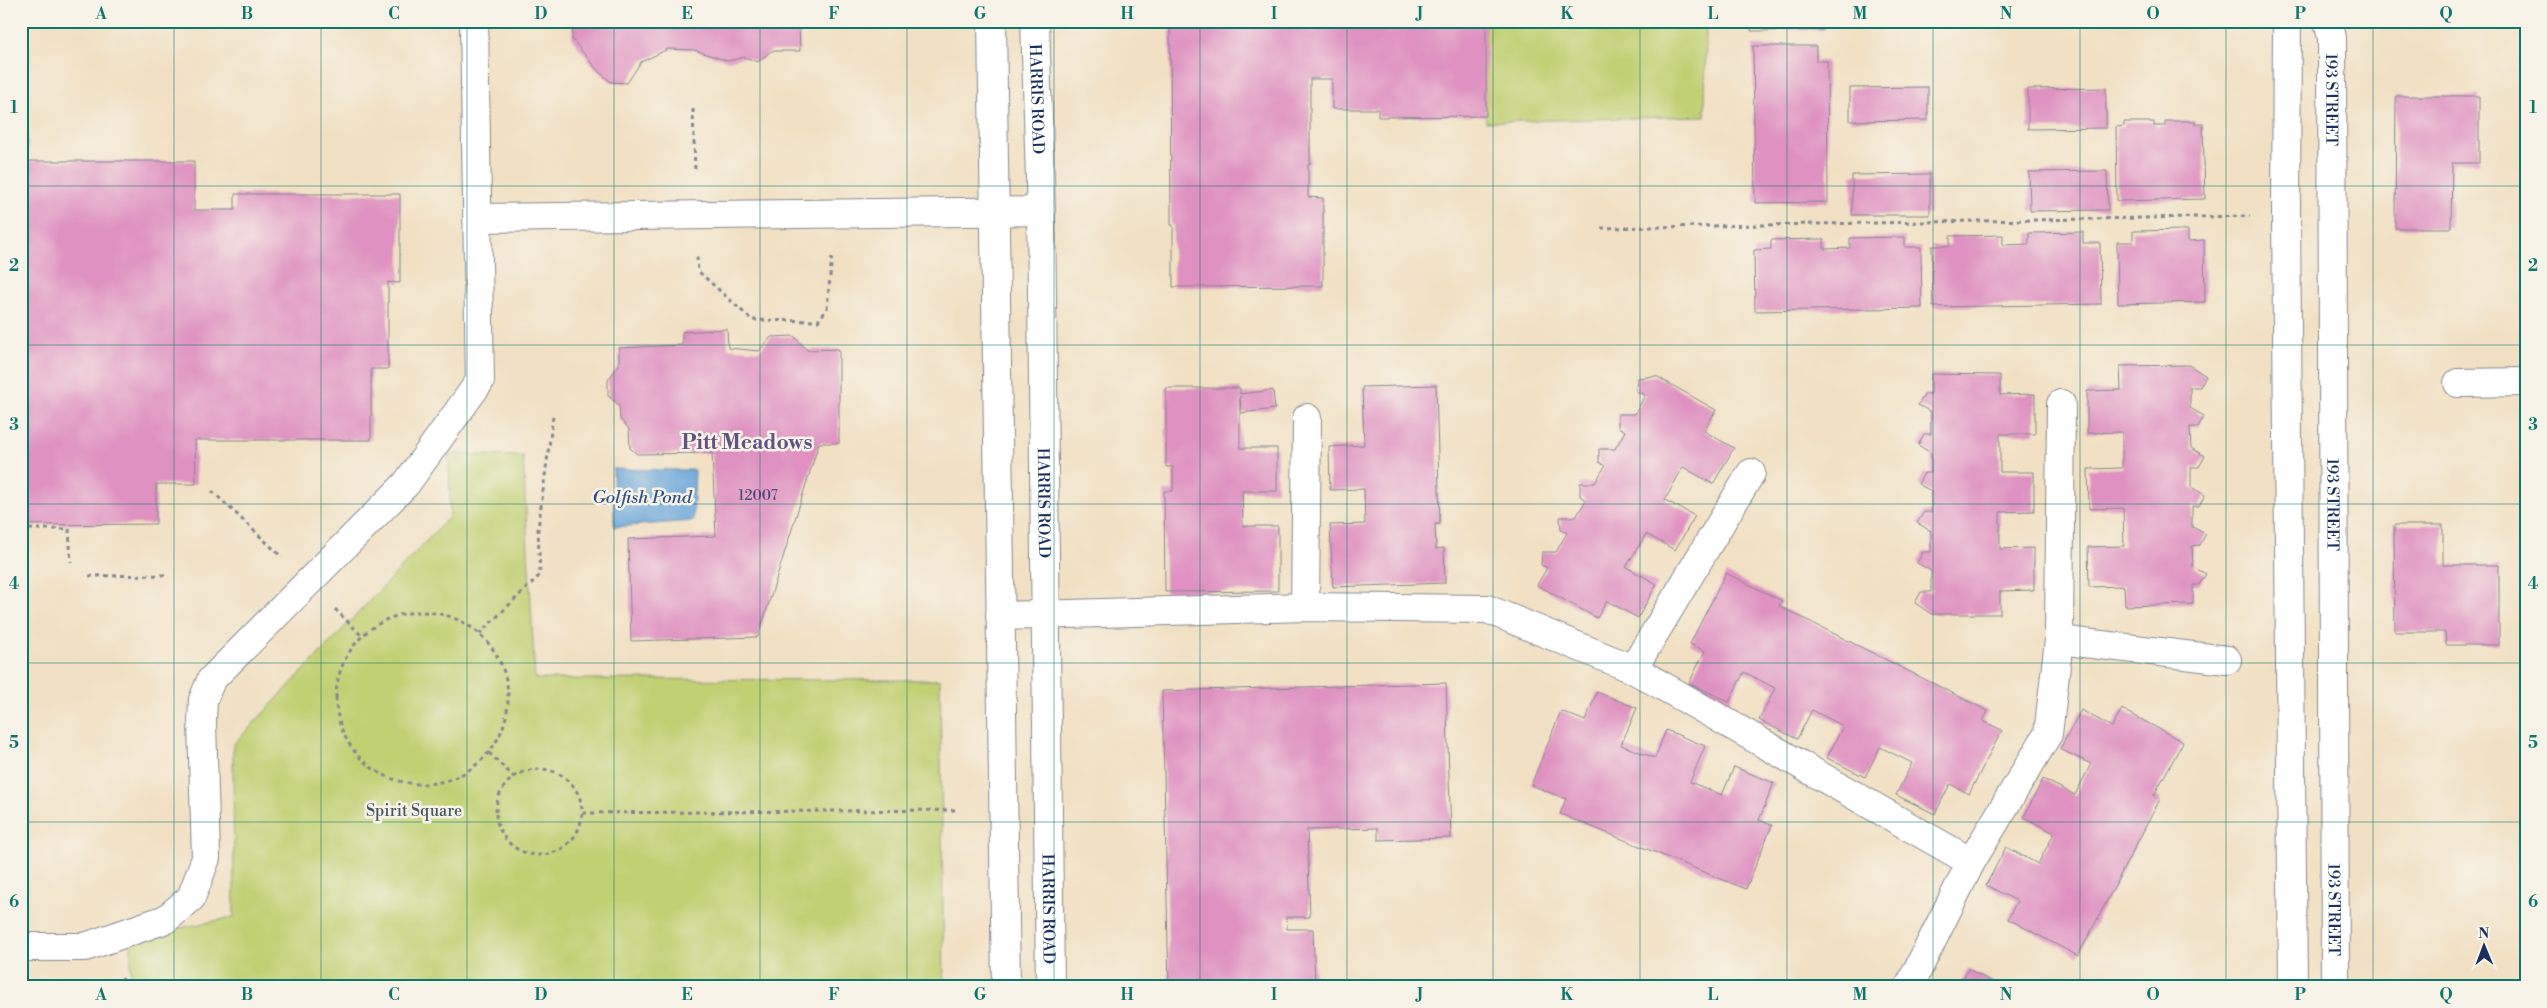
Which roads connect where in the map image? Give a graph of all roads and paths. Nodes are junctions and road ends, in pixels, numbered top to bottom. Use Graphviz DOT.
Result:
graph roads {
  1 [pos="474,21"];
  2 [pos="992,21"];
  3 [pos="1035,21"];
  4 [pos="2287,21"];
  5 [pos="2328,21"];
  6 [pos="693,108"];
  7 [pos="695,171"];
  8 [pos="1041,211"];
  9 [pos="994,212"];
  10 [pos="2286,215"];
  11 [pos="478,218"];
  12 [pos="1601,228"];
  13 [pos="832,255"];
  14 [pos="697,257"];
  15 [pos="2526,382"];
  16 [pos="2458,383"];
  17 [pos="2061,404"];
  18 [pos="553,416"];
  19 [pos="1307,418"];
  20 [pos="1751,473"];
  21 [pos="21,529"];
  22 [pos="72,562"];
  23 [pos="168,575"];
  24 [pos="89,576"];
  25 [pos="1305,608"];
  26 [pos="1046,615"];
  27 [pos="1000,616"];
  28 [pos="479,634"];
  29 [pos="2059,640"];
  30 [pos="2227,660"];
  31 [pos="1633,668"];
  32 [pos="488,753"];
  33 [pos="514,777"];
  34 [pos="956,810"];
  35 [pos="583,813"];
  36 [pos="1971,862"];
  37 [pos="21,948"];
  38 [pos="122,978"];
  39 [pos="126,987"];
  40 [pos="1006,987"];
  41 [pos="1050,987"];
  42 [pos="1909,987"];
  43 [pos="2293,987"];
  44 [pos="2335,987"];
  1 -- 11 [label="street"];
  2 -- 9 [label="street"];
  3 -- 8 [label="street, HARRIS ROAD"];
  4 -- 10 [label="street"];
  5 -- 44 [label="street, 193 STREET"];
  6 -- 7 [label="path"];
  8 -- 9 [label="street"];
  8 -- 26 [label="street, HARRIS ROAD"];
  9 -- 11 [label="street"];
  9 -- 27 [label="street"];
  10 -- 12 [label="path"];
  10 -- 43 [label="street"];
  11 -- 37 [label="street"];
  13 -- 14 [label="path"];
  15 -- 16 [label="street"];
  17 -- 29 [label="street"];
  18 -- 28 [label="path"];
  19 -- 25 [label="street"];
  20 -- 31 [label="street"];
  21 -- 22 [label="path"];
  23 -- 24 [label="path"];
  25 -- 26 [label="street"];
  25 -- 31 [label="street"];
  26 -- 27 [label="street"];
  26 -- 41 [label="street, HARRIS ROAD"];
  27 -- 40 [label="street"];
  28 -- 32 [label="path"];
  28 -- 32 [label="path"];
  29 -- 30 [label="street"];
  29 -- 36 [label="street"];
  31 -- 36 [label="street"];
  32 -- 33 [label="path"];
  33 -- 35 [label="path"];
  33 -- 35 [label="path"];
  34 -- 35 [label="path"];
  36 -- 42 [label="street"];
  38 -- 39 [label="path"];
}
